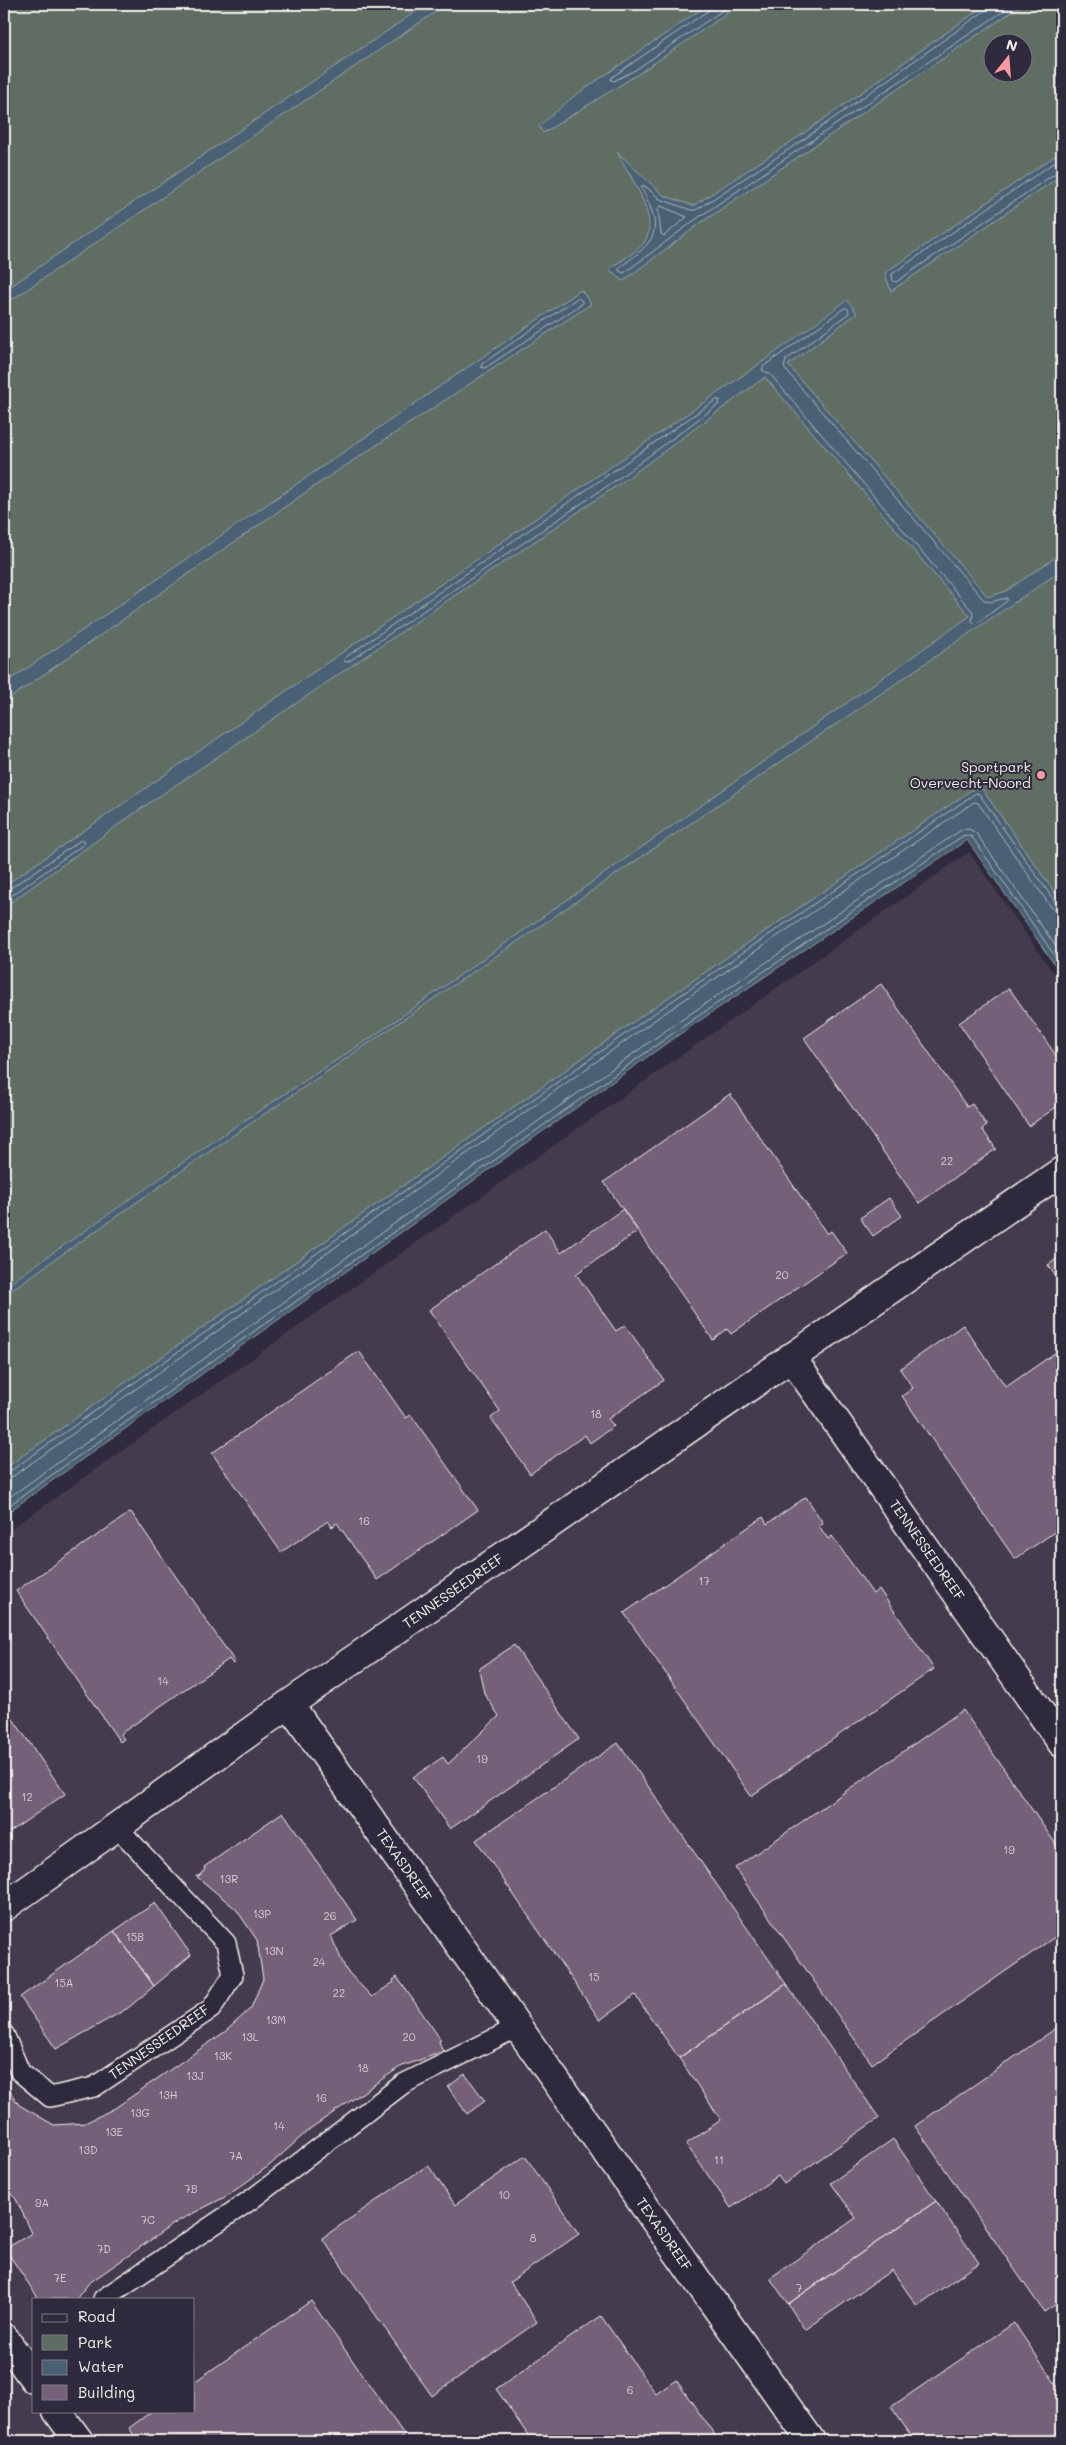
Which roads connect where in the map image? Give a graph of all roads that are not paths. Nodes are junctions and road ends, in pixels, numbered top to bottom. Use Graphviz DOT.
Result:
graph roads {
  1 [pos="1062,1171"];
  2 [pos="791,1358"];
  3 [pos="290,1704"];
  4 [pos="1062,1744"];
  5 [pos="116,1826"];
  6 [pos="4,1907"];
  7 [pos="518,2027"];
  8 [pos="4,2034"];
  9 [pos="104,2298"];
  10 [pos="4,2338"];
  11 [pos="32,2374"];
  12 [pos="58,2412"];
  13 [pos="80,2441"];
  14 [pos="811,2441"];
  1 -- 2 [label="street, TENNESSEEDREEF"];
  2 -- 3 [label="street, TENNESSEEDREEF"];
  2 -- 4 [label="street, TENNESSEEDREEF"];
  3 -- 5 [label="street, TENNESSEEDREEF"];
  3 -- 7 [label="street, TEXASDREEF"];
  5 -- 6 [label="street, TENNESSEEDREEF"];
  5 -- 8 [label="lane, TENNESSEEDREEF"];
  7 -- 9 [label="lane"];
  7 -- 14 [label="street, TEXASDREEF"];
  10 -- 11 [label="street"];
  12 -- 13 [label="street"];
}
